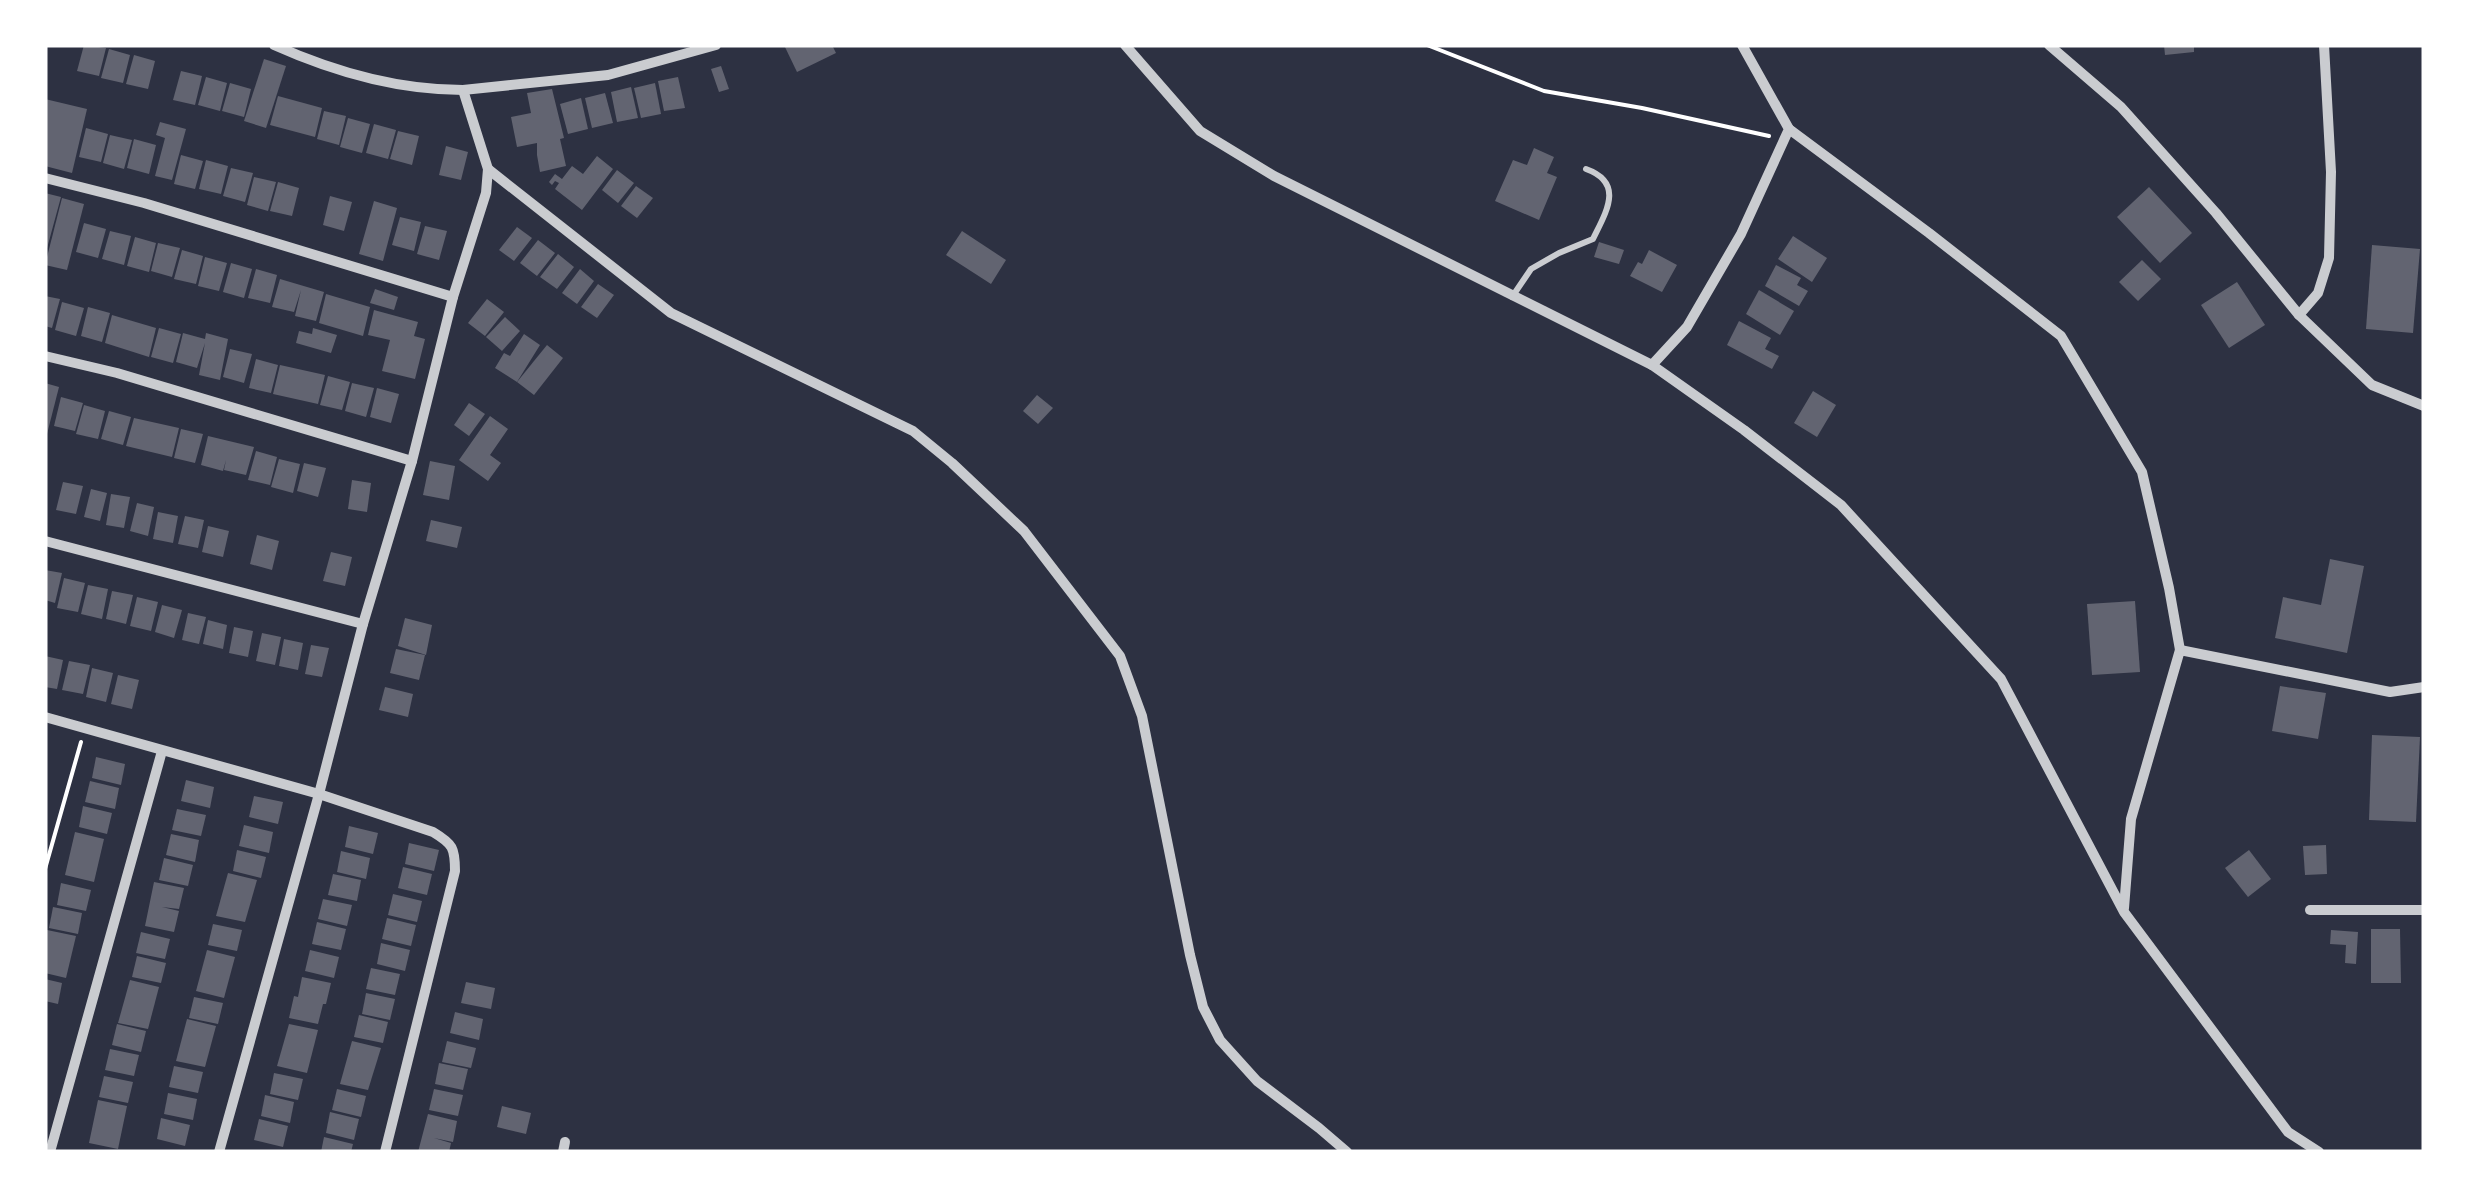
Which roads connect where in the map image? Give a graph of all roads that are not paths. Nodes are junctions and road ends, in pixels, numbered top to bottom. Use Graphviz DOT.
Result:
graph roads {
  1 [pos="274,45"];
  2 [pos="716,45"];
  3 [pos="1125,45"];
  4 [pos="1742,45"];
  5 [pos="2049,45"];
  6 [pos="2324,45"];
  7 [pos="463,90"];
  8 [pos="1786,134"];
  9 [pos="488,169"];
  10 [pos="1586,169"];
  11 [pos="45,178"];
  12 [pos="453,297"];
  13 [pos="1512,297"];
  14 [pos="2299,315"];
  15 [pos="45,356"];
  16 [pos="1652,365"];
  17 [pos="2424,406"];
  18 [pos="412,461"];
  19 [pos="45,541"];
  20 [pos="363,624"];
  21 [pos="2180,650"];
  22 [pos="2424,687"];
  23 [pos="45,716"];
  24 [pos="162,751"];
  25 [pos="319,794"];
  26 [pos="2310,910"];
  27 [pos="2424,910"];
  28 [pos="2124,912"];
  29 [pos="50,1152"];
  30 [pos="219,1152"];
  31 [pos="385,1152"];
  32 [pos="1347,1152"];
  33 [pos="2319,1152"];
  1 -- 7 [label="street"];
  2 -- 7 [label="street"];
  3 -- 13 [label="street"];
  4 -- 8 [label="street"];
  5 -- 14 [label="street"];
  6 -- 14 [label="street"];
  7 -- 9 [label="street"];
  8 -- 16 [label="street"];
  8 -- 21 [label="street"];
  9 -- 12 [label="street"];
  9 -- 32 [label="street"];
  10 -- 13 [label="lane"];
  11 -- 12 [label="street"];
  12 -- 18 [label="street"];
  13 -- 16 [label="street"];
  14 -- 17 [label="street"];
  15 -- 18 [label="street"];
  16 -- 28 [label="street"];
  18 -- 20 [label="street"];
  19 -- 20 [label="street"];
  20 -- 25 [label="street"];
  21 -- 22 [label="street"];
  21 -- 28 [label="street"];
  23 -- 24 [label="street"];
  24 -- 25 [label="street"];
  24 -- 29 [label="street"];
  25 -- 30 [label="street"];
  25 -- 31 [label="street"];
  26 -- 27 [label="street"];
  28 -- 33 [label="street"];
}
